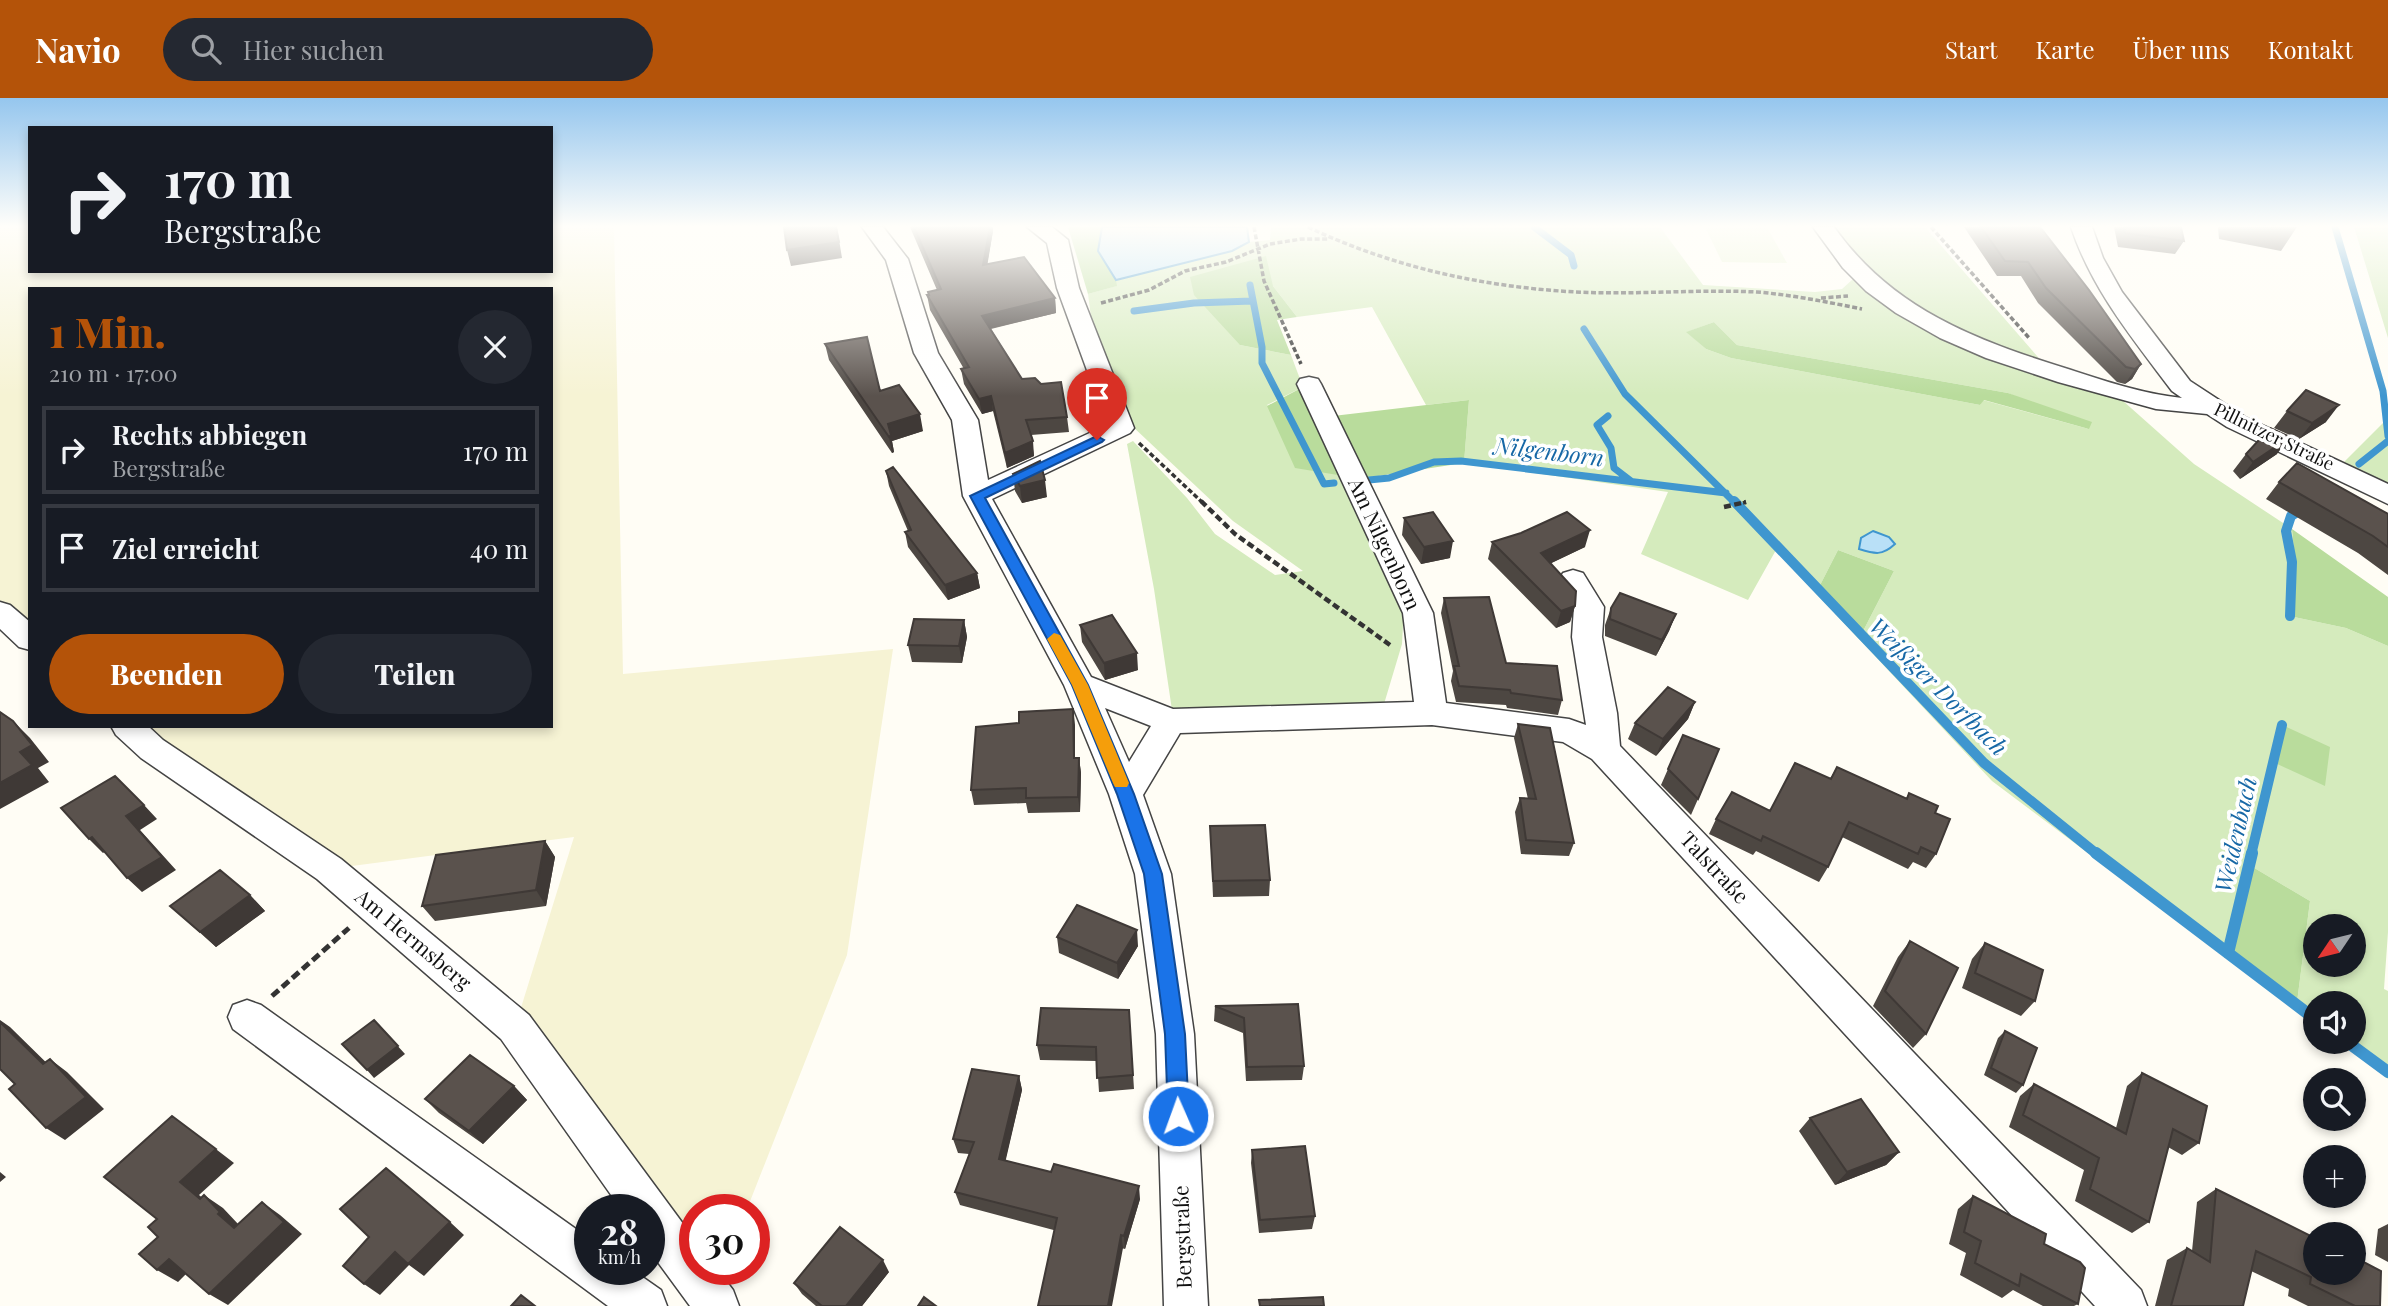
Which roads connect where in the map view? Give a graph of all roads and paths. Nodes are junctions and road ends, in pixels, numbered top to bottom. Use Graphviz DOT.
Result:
graph roads {
  1 [pos="905,283"];
  2 [pos="1070,283"];
  3 [pos="1162,283"];
  4 [pos="1264,283"];
  5 [pos="1486,283"];
  6 [pos="1870,283"];
  7 [pos="1981,283"];
  8 [pos="2106,283"];
  9 [pos="1077,309"];
  10 [pos="1867,310"];
  11 [pos="2063,376"];
  12 [pos="1309,384"];
  13 [pos="2212,407"];
  14 [pos="1121,428"];
  15 [pos="2388,495"];
  16 [pos="977,496"];
  17 [pos="1746,502"];
  18 [pos="1724,508"];
  19 [pos="1573,580"];
  20 [pos="0,612"];
  21 [pos="28,637"];
  22 [pos="1424,672"];
  23 [pos="1080,685"];
  24 [pos="1432,713"];
  25 [pos="1171,721"];
  26 [pos="129,728"];
  27 [pos="1604,750"];
  28 [pos="1126,794"];
  29 [pos="353,924"];
  30 [pos="254,1011"];
  31 [pos="635,1194"];
  32 [pos="665,1236"];
  33 [pos="574,1253"];
  34 [pos="616,1285"];
  35 [pos="645,1306"];
  36 [pos="717,1306"];
  37 [pos="1186,1306"];
  38 [pos="2125,1306"];
  1 -- 16 [label="street, Bergstraße"];
  2 -- 9 [label="street"];
  3 -- 9 [label="path"];
  4 -- 12 [label="path"];
  5 -- 10 [label="path"];
  6 -- 11 [label="street"];
  7 -- 11 [label="path"];
  8 -- 13 [label="street, Pillnitzer Straße"];
  9 -- 14 [label="street"];
  11 -- 13 [label="street"];
  12 -- 22 [label="street, Am Nilgenborn"];
  13 -- 15 [label="street, Pillnitzer Straße"];
  14 -- 16 [label="street"];
  14 -- 22 [label="path"];
  16 -- 23 [label="street, Bergstraße"];
  17 -- 18 [label="path"];
  19 -- 27 [label="street"];
  20 -- 21 [label="street"];
  22 -- 24 [label="street, Am Nilgenborn"];
  23 -- 25 [label="street, Talstraße"];
  23 -- 28 [label="street, Bergstraße"];
  24 -- 25 [label="street, Talstraße"];
  24 -- 27 [label="street, Talstraße"];
  25 -- 28 [label="street"];
  26 -- 31 [label="street, Am Hermsberg"];
  27 -- 38 [label="street, Talstraße"];
  28 -- 37 [label="street, Bergstraße"];
  29 -- 30 [label="path"];
  30 -- 33 [label="street"];
  32 -- 36 [label="street"];
  34 -- 35 [label="street"];
}
